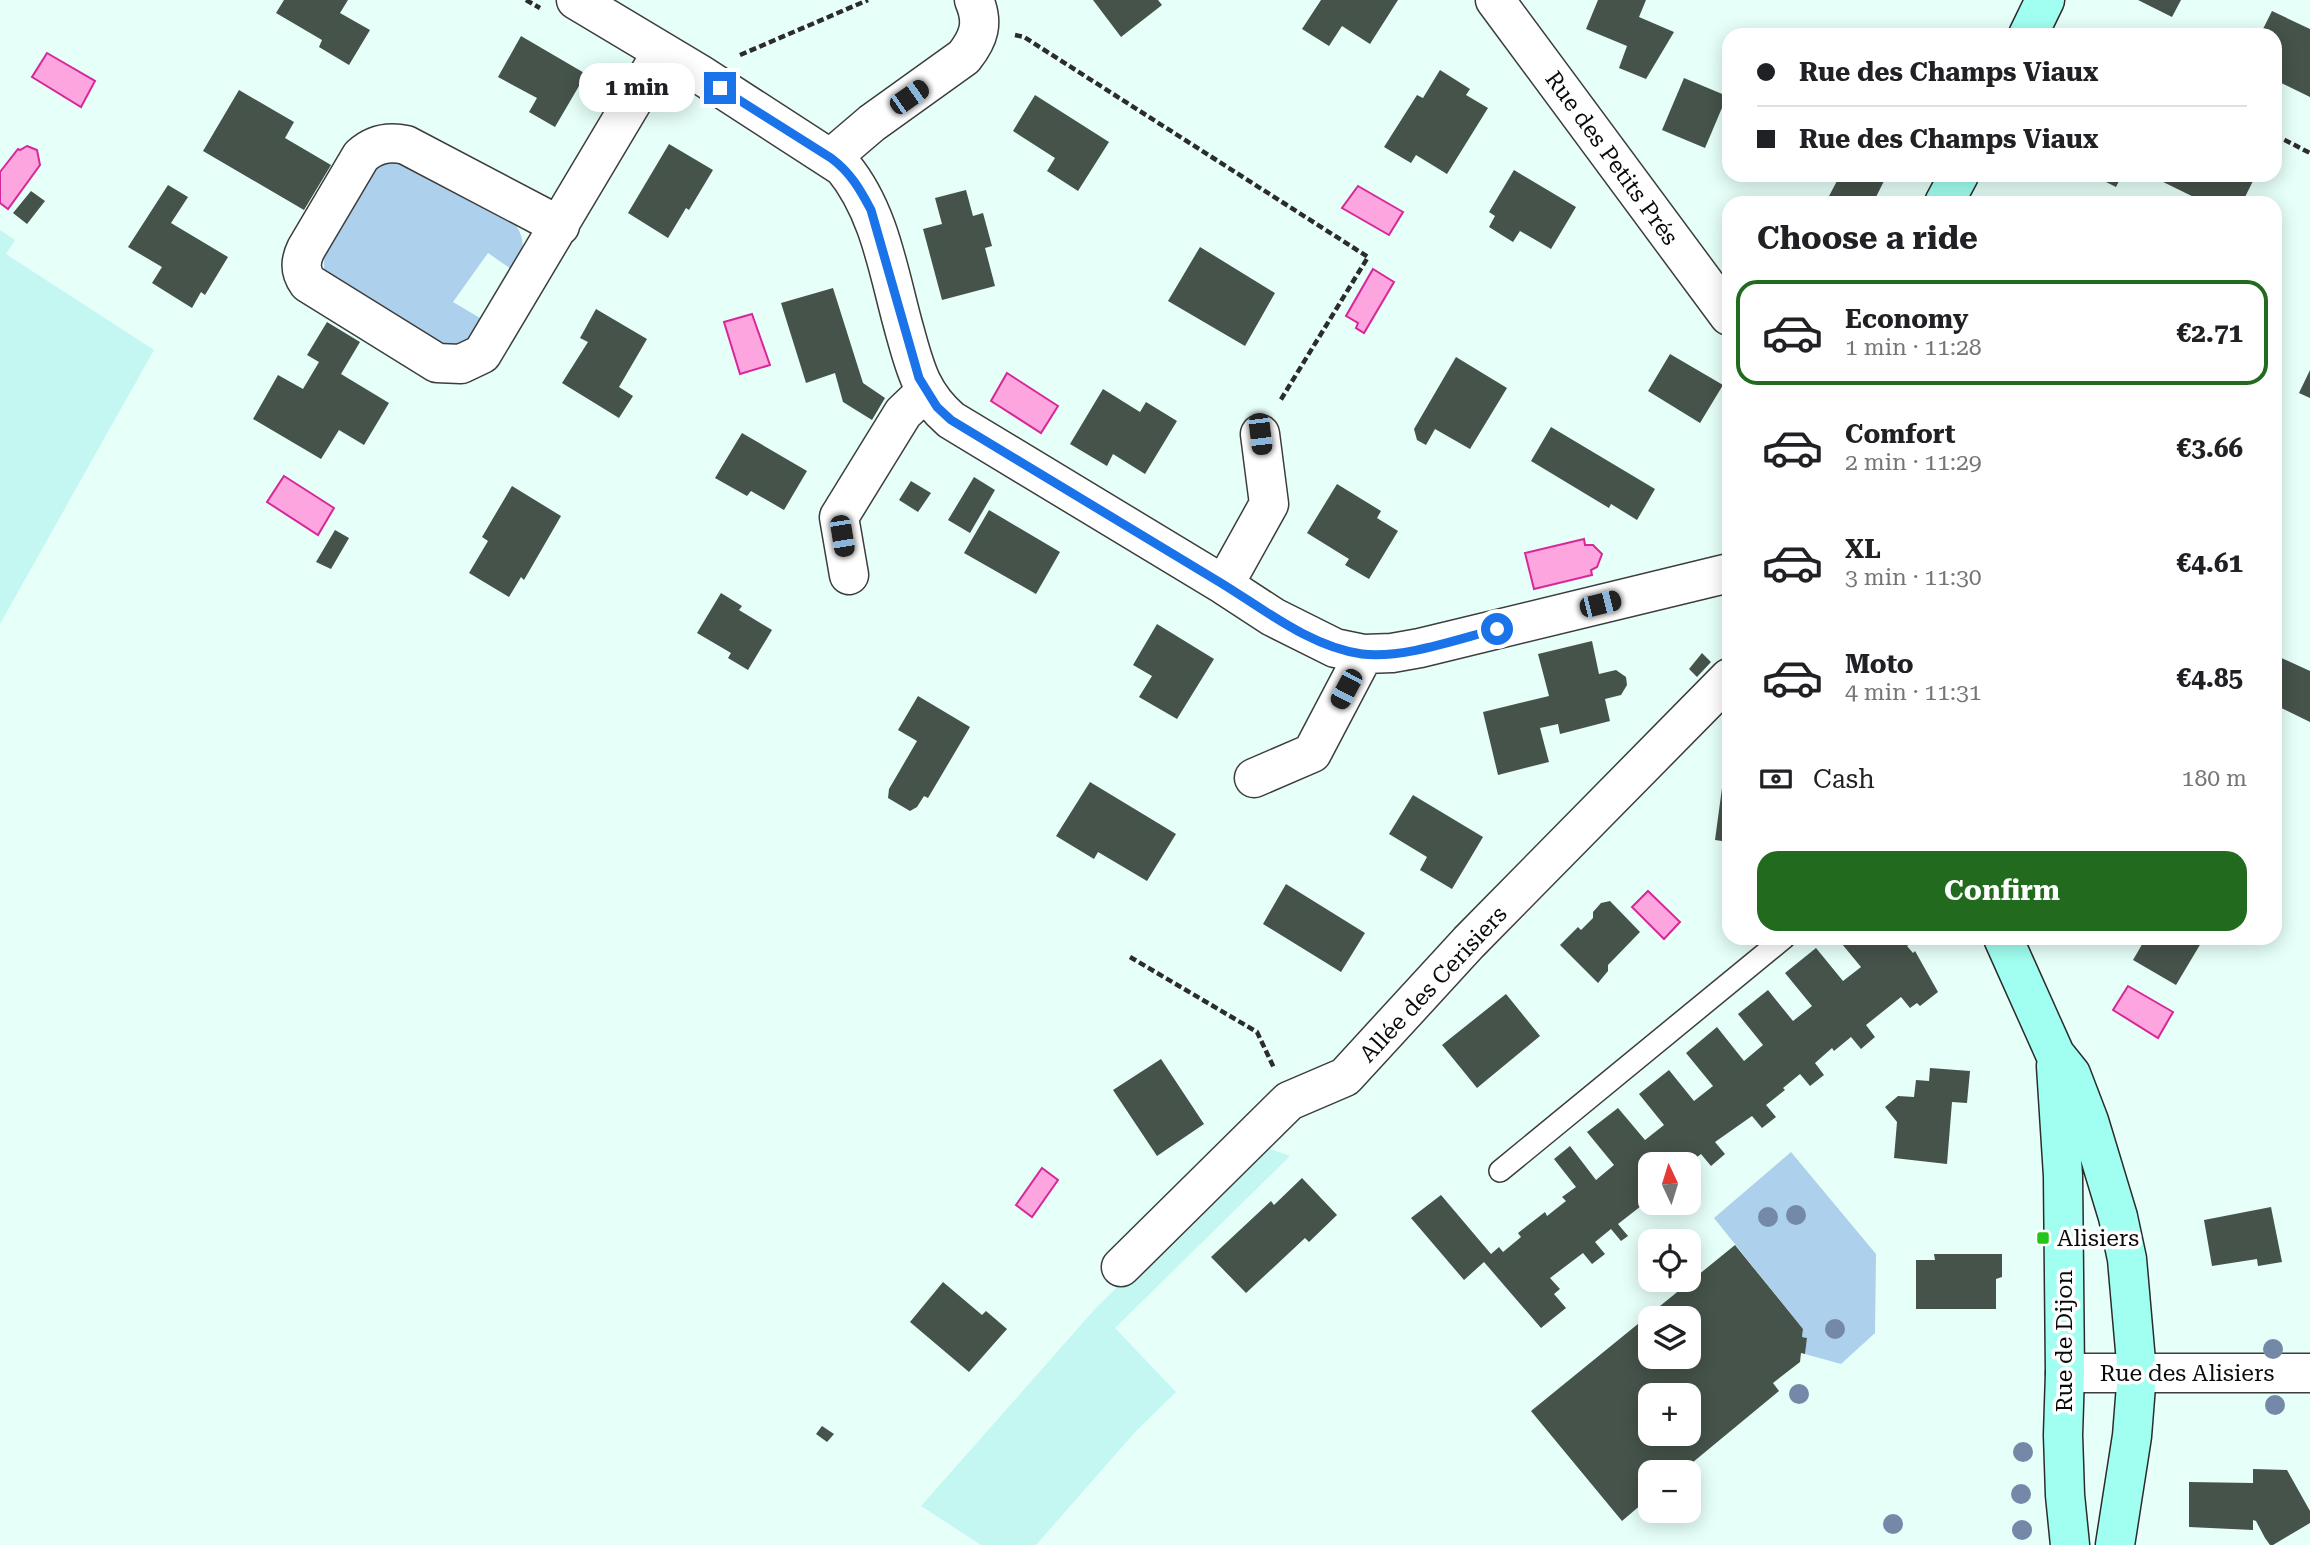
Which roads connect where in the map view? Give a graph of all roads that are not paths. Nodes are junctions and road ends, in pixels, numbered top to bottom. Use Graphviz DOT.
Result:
graph roads {
  1 [pos="1495,0"];
  2 [pos="2045,0"];
  3 [pos="563,7"];
  4 [pos="977,13"];
  5 [pos="2031,28"];
  6 [pos="662,52"];
  7 [pos="831,158"];
  8 [pos="561,226"];
  9 [pos="1722,307"];
  10 [pos="925,392"];
  11 [pos="1260,434"];
  12 [pos="849,575"];
  13 [pos="1722,575"];
  14 [pos="1224,584"];
  15 [pos="1364,654"];
  16 [pos="1722,685"];
  17 [pos="1254,778"];
  18 [pos="1775,945"];
  19 [pos="2006,945"];
  20 [pos="2055,1054"];
  21 [pos="1500,1171"];
  22 [pos="1121,1268"];
  23 [pos="2065,1373"];
  24 [pos="2137,1373"];
  25 [pos="2310,1373"];
  26 [pos="2070,1545"];
  27 [pos="2115,1545"];
  1 -- 9 [label="street, Rue des Petits Prés"];
  2 -- 5 [label="street"];
  3 -- 6 [label="street"];
  4 -- 7 [label="street"];
  6 -- 7 [label="street"];
  6 -- 8 [label="street"];
  7 -- 10 [label="street"];
  8 -- 8 [label="street"];
  10 -- 12 [label="street"];
  10 -- 14 [label="street"];
  11 -- 14 [label="street"];
  13 -- 15 [label="street"];
  14 -- 15 [label="street"];
  15 -- 17 [label="street"];
  16 -- 22 [label="street, Allée des Cerisiers"];
  18 -- 21 [label="lane"];
  19 -- 20 [label="street, Rue de Dijon"];
  20 -- 23 [label="street, Rue de Dijon"];
  20 -- 24 [label="street, Rue de Dijon"];
  23 -- 24 [label="street, Rue des Alisiers"];
  23 -- 26 [label="street, Rue de Dijon"];
  24 -- 25 [label="street, Rue des Alisiers"];
  24 -- 27 [label="street, Rue de Dijon"];
}
